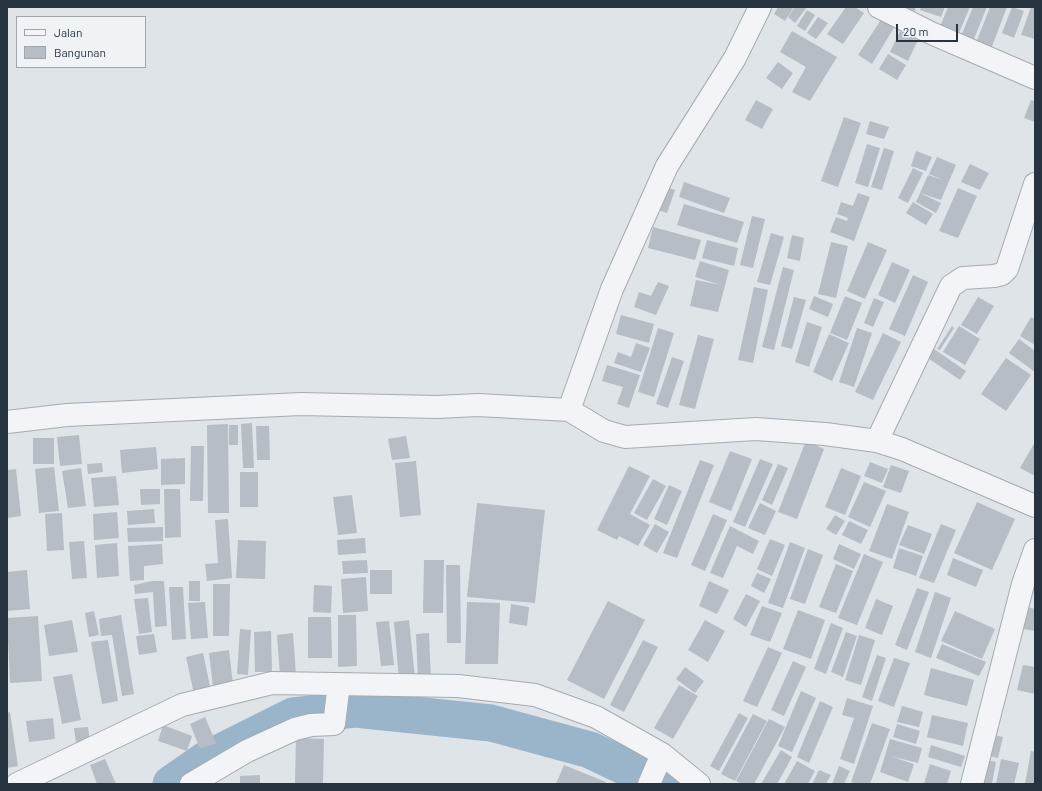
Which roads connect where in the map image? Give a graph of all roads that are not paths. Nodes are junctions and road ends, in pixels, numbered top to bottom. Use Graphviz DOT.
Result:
graph roads {
  1 [pos="760,7"];
  2 [pos="879,7"];
  3 [pos="1035,78"];
  4 [pos="1035,184"];
  5 [pos="569,410"];
  6 [pos="7,422"];
  7 [pos="877,441"];
  8 [pos="1035,506"];
  9 [pos="1035,550"];
  10 [pos="339,690"];
  11 [pos="656,768"];
  12 [pos="16,784"];
  13 [pos="191,784"];
  14 [pos="699,784"];
  15 [pos="972,784"];
  1 -- 5 [label="street"];
  2 -- 3 [label="street"];
  4 -- 7 [label="street"];
  5 -- 6 [label="street"];
  5 -- 7 [label="street"];
  7 -- 8 [label="street"];
  9 -- 15 [label="street"];
  10 -- 11 [label="street"];
  10 -- 12 [label="street"];
  10 -- 13 [label="street"];
  11 -- 14 [label="street"];
}
